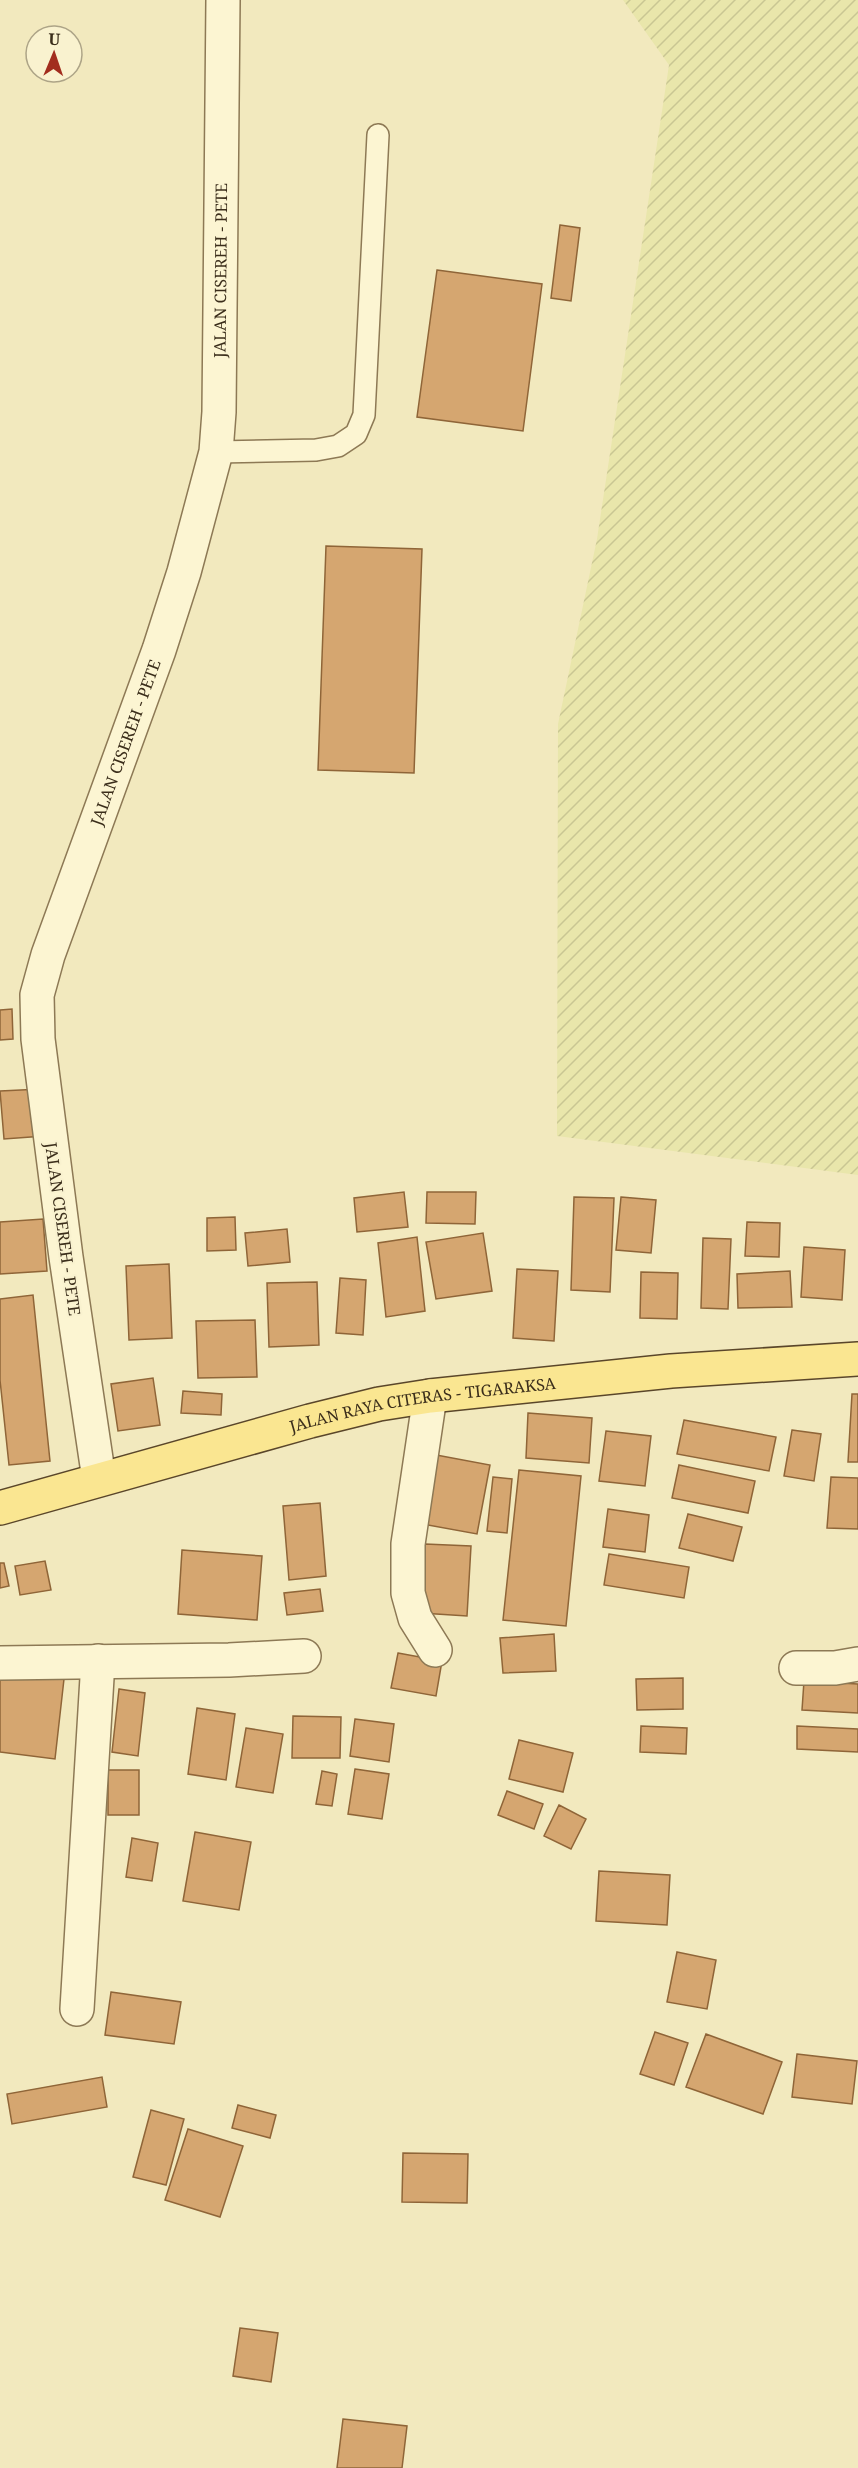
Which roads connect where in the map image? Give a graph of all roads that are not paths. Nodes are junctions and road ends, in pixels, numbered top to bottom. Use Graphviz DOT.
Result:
graph roads {
  1 [pos="224,0"];
  2 [pos="378,135"];
  3 [pos="216,452"];
  4 [pos="858,1359"];
  5 [pos="430,1396"];
  6 [pos="99,1479"];
  7 [pos="0,1508"];
  8 [pos="435,1650"];
  9 [pos="304,1656"];
  10 [pos="98,1661"];
  11 [pos="0,1663"];
  12 [pos="858,1664"];
  13 [pos="796,1668"];
  14 [pos="77,2009"];
  1 -- 3 [label="street, JALAN CISEREH - PETE"];
  2 -- 3 [label="lane"];
  3 -- 6 [label="street, JALAN CISEREH - PETE"];
  4 -- 5 [label="main road, JALAN RAYA CITERAS - TIGARAKSA"];
  5 -- 6 [label="main road, JALAN RAYA CITERAS - TIGARAKSA"];
  5 -- 8 [label="street"];
  6 -- 7 [label="main road, JALAN RAYA CITERAS - TIGARAKSA"];
  9 -- 10 [label="street"];
  10 -- 11 [label="street"];
  10 -- 14 [label="street"];
  12 -- 13 [label="street"];
}
